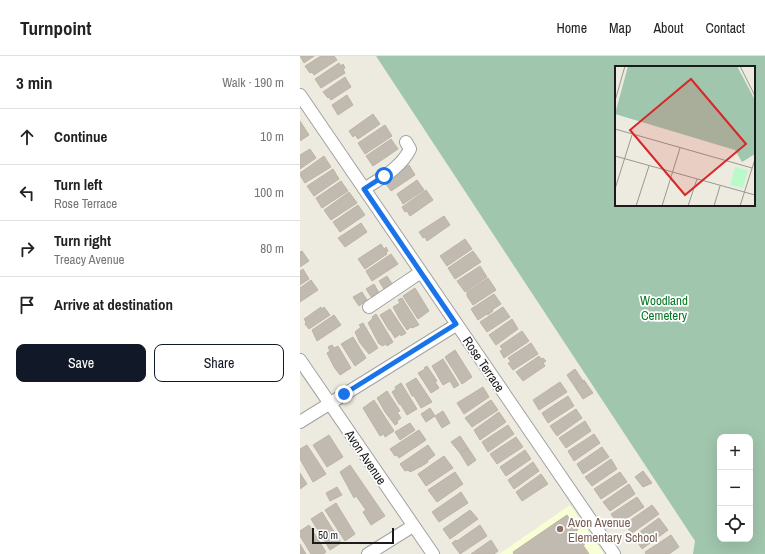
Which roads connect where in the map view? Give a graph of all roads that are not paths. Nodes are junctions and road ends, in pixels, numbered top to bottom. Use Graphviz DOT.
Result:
graph roads {
  1 [pos="300,95"];
  2 [pos="406,142"];
  3 [pos="364,189"];
  4 [pos="421,272"];
  5 [pos="369,307"];
  6 [pos="456,324"];
  7 [pos="300,360"];
  8 [pos="329,403"];
  9 [pos="300,422"];
  10 [pos="413,526"];
  11 [pos="368,554"];
  12 [pos="433,554"];
  13 [pos="614,554"];
  1 -- 3 [label="street, Rose Terrace"];
  2 -- 3 [label="street"];
  3 -- 4 [label="street, Rose Terrace"];
  4 -- 5 [label="street"];
  4 -- 6 [label="street, Rose Terrace"];
  6 -- 8 [label="street"];
  6 -- 13 [label="street, Rose Terrace"];
  7 -- 8 [label="street, Avon Avenue"];
  8 -- 9 [label="street"];
  8 -- 10 [label="street, Avon Avenue"];
  10 -- 11 [label="street"];
  10 -- 12 [label="street, Avon Avenue"];
}
